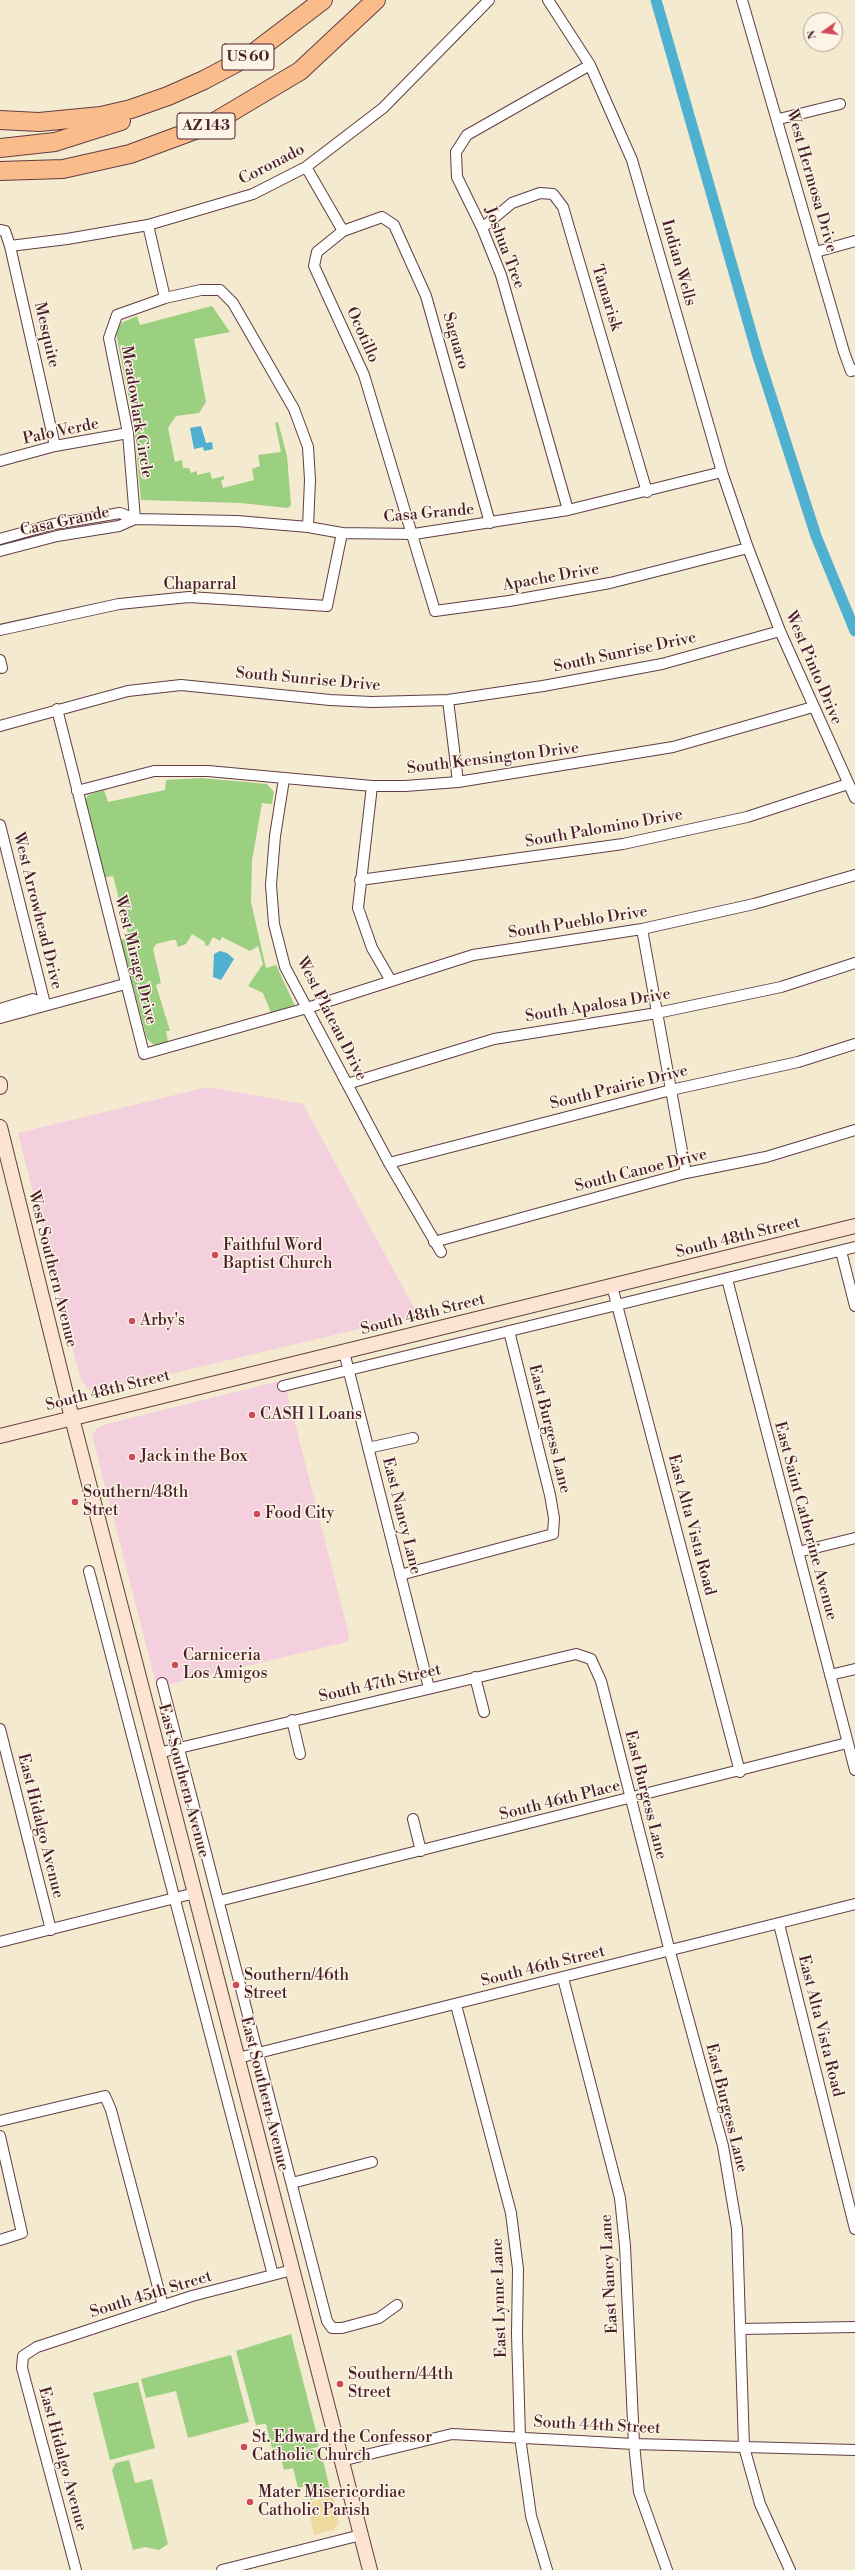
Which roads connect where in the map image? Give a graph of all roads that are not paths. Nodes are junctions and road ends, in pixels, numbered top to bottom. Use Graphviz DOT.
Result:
graph roads {
  1 [pos="376,0"];
  2 [pos="489,0"];
  3 [pos="548,0"];
  4 [pos="742,0"];
  5 [pos="321,2"];
  6 [pos="590,65"];
  7 [pos="168,96"];
  8 [pos="840,104"];
  9 [pos="779,119"];
  10 [pos="0,120"];
  11 [pos="0,148"];
  12 [pos="306,167"];
  13 [pos="0,171"];
  14 [pos="148,225"];
  15 [pos="482,228"];
  16 [pos="3,230"];
  17 [pos="343,231"];
  18 [pos="855,241"];
  19 [pos="10,246"];
  20 [pos="816,252"];
  21 [pos="165,298"];
  22 [pos="853,370"];
  23 [pos="128,433"];
  24 [pos="55,446"];
  25 [pos="0,461"];
  26 [pos="722,472"];
  27 [pos="647,492"];
  28 [pos="568,510"];
  29 [pos="134,519"];
  30 [pos="490,523"];
  31 [pos="308,527"];
  32 [pos="342,533"];
  33 [pos="414,534"];
  34 [pos="0,540"];
  35 [pos="748,548"];
  36 [pos="0,551"];
  37 [pos="0,630"];
  38 [pos="780,631"];
  39 [pos="448,700"];
  40 [pos="813,707"];
  41 [pos="57,709"];
  42 [pos="0,726"];
  43 [pos="284,779"];
  44 [pos="458,782"];
  45 [pos="848,784"];
  46 [pos="372,786"];
  47 [pos="77,791"];
  48 [pos="855,798"];
  49 [pos="0,825"];
  50 [pos="855,875"];
  51 [pos="360,880"];
  52 [pos="642,929"];
  53 [pos="855,963"];
  54 [pos="391,981"];
  55 [pos="125,984"];
  56 [pos="45,1004"];
  57 [pos="307,1008"];
  58 [pos="0,1009"];
  59 [pos="657,1013"];
  60 [pos="5,1017"];
  61 [pos="0,1025"];
  62 [pos="855,1044"];
  63 [pos="0,1084"];
  64 [pos="347,1084"];
  65 [pos="0,1087"];
  66 [pos="671,1090"];
  67 [pos="0,1127"];
  68 [pos="855,1130"];
  69 [pos="389,1163"];
  70 [pos="686,1173"];
  71 [pos="855,1226"];
  72 [pos="434,1242"];
  73 [pos="855,1247"];
  74 [pos="841,1251"];
  75 [pos="441,1252"];
  76 [pos="727,1279"];
  77 [pos="612,1286"];
  78 [pos="617,1304"];
  79 [pos="855,1306"];
  80 [pos="509,1331"];
  81 [pos="344,1352"];
  82 [pos="348,1370"];
  83 [pos="283,1386"];
  84 [pos="72,1418"];
  85 [pos="0,1436"];
  86 [pos="413,1438"];
  87 [pos="368,1448"];
  88 [pos="855,1538"];
  89 [pos="798,1552"];
  90 [pos="89,1572"];
  91 [pos="400,1575"];
  92 [pos="590,1659"];
  93 [pos="855,1669"];
  94 [pos="830,1675"];
  95 [pos="474,1677"];
  96 [pos="162,1683"];
  97 [pos="429,1688"];
  98 [pos="484,1712"];
  99 [pos="292,1720"];
  100 [pos="0,1729"];
  101 [pos="847,1743"];
  102 [pos="179,1748"];
  103 [pos="158,1754"];
  104 [pos="300,1754"];
  105 [pos="855,1770"];
  106 [pos="740,1772"];
  107 [pos="631,1798"];
  108 [pos="413,1819"];
  109 [pos="421,1851"];
  110 [pos="195,1893"];
  111 [pos="175,1898"];
  112 [pos="220,1901"];
  113 [pos="855,1904"];
  114 [pos="779,1924"];
  115 [pos="51,1930"];
  116 [pos="0,1942"];
  117 [pos="670,1952"];
  118 [pos="563,1978"];
  119 [pos="456,2005"];
  120 [pos="258,2054"];
  121 [pos="238,2058"];
  122 [pos="0,2121"];
  123 [pos="0,2136"];
  124 [pos="372,2162"];
  125 [pos="292,2183"];
  126 [pos="855,2229"];
  127 [pos="0,2240"];
  128 [pos="292,2270"];
  129 [pos="272,2275"];
  130 [pos="397,2305"];
  131 [pos="163,2306"];
  132 [pos="855,2327"];
  133 [pos="740,2329"];
  134 [pos="23,2356"];
  135 [pos="520,2437"];
  136 [pos="634,2444"];
  137 [pos="744,2447"];
  138 [pos="855,2450"];
  139 [pos="341,2461"];
  140 [pos="361,2535"];
  141 [pos="76,2570"];
  142 [pos="222,2570"];
  143 [pos="370,2570"];
  144 [pos="547,2570"];
  145 [pos="667,2570"];
  146 [pos="790,2570"];
  1 -- 13 [label="highway, AZ 143"];
  2 -- 12 [label="street, Coronado"];
  3 -- 6 [label="street, Indian Wells"];
  4 -- 9 [label="street, West Hermosa Drive"];
  5 -- 7 [label="highway, US 60"];
  6 -- 15 [label="street, Joshua Tree"];
  6 -- 26 [label="street, Indian Wells"];
  7 -- 10 [label="highway, US 60"];
  7 -- 11 [label="highway"];
  8 -- 9 [label="street"];
  9 -- 20 [label="street, West Hermosa Drive"];
  12 -- 14 [label="street, Coronado"];
  12 -- 17 [label="street"];
  14 -- 19 [label="street, Coronado"];
  14 -- 21 [label="street"];
  15 -- 27 [label="street, Tamarisk"];
  15 -- 28 [label="street, Joshua Tree"];
  16 -- 19 [label="street, Mesquite"];
  17 -- 30 [label="street, Saguaro"];
  17 -- 33 [label="street, Ocotillo"];
  18 -- 20 [label="street"];
  19 -- 24 [label="street, Mesquite"];
  20 -- 22 [label="street, West Hermosa Drive"];
  21 -- 23 [label="street, Meadowlark Circle"];
  21 -- 31 [label="street, Meadowlark Circle"];
  23 -- 24 [label="street, Palo Verde"];
  23 -- 29 [label="street, Meadowlark Circle"];
  24 -- 25 [label="street, Palo Verde"];
  26 -- 27 [label="street, Casa Grande"];
  26 -- 35 [label="street, Indian Wells"];
  27 -- 28 [label="street, Casa Grande"];
  28 -- 30 [label="street, Casa Grande"];
  29 -- 31 [label="street, Casa Grande"];
  29 -- 34 [label="street, Casa Grande"];
  29 -- 36 [label="street, Casa Grande"];
  30 -- 33 [label="street, Casa Grande"];
  31 -- 32 [label="street, Casa Grande"];
  32 -- 33 [label="street, Casa Grande"];
  32 -- 37 [label="street, Chaparral"];
  33 -- 35 [label="street, Apache Drive"];
  35 -- 38 [label="street, West Pinto Drive"];
  38 -- 39 [label="street, South Sunrise Drive"];
  38 -- 40 [label="street, West Pinto Drive"];
  39 -- 41 [label="street, South Sunrise Drive"];
  39 -- 44 [label="street"];
  40 -- 44 [label="street, South Kensington Drive"];
  40 -- 45 [label="street, West Pinto Drive"];
  41 -- 42 [label="street, South Sunrise Drive"];
  41 -- 47 [label="street, West Mirage Drive"];
  43 -- 46 [label="street, South Kensington Drive"];
  43 -- 47 [label="street, South Kensington Drive"];
  43 -- 57 [label="street, West Plateau Drive"];
  44 -- 46 [label="street, South Kensington Drive"];
  45 -- 48 [label="street, West Pinto Drive"];
  45 -- 51 [label="street, South Palomino Drive"];
  46 -- 51 [label="street"];
  47 -- 55 [label="street, West Mirage Drive"];
  49 -- 56 [label="street, West Arrowhead Drive"];
  50 -- 52 [label="street, South Pueblo Drive"];
  51 -- 54 [label="street"];
  52 -- 54 [label="street, South Pueblo Drive"];
  52 -- 59 [label="street"];
  53 -- 59 [label="street, South Apalosa Drive"];
  54 -- 57 [label="street, South Pueblo Drive"];
  55 -- 56 [label="street"];
  55 -- 57 [label="street, West Mirage Drive"];
  56 -- 58 [label="street"];
  56 -- 60 [label="street"];
  57 -- 64 [label="street, West Plateau Drive"];
  59 -- 64 [label="street, South Apalosa Drive"];
  59 -- 66 [label="street"];
  60 -- 61 [label="street"];
  62 -- 66 [label="street, South Prairie Drive"];
  63 -- 65 [label="main road"];
  64 -- 69 [label="street, West Plateau Drive"];
  66 -- 69 [label="street, South Prairie Drive"];
  66 -- 70 [label="street"];
  67 -- 84 [label="main road, West Southern Avenue"];
  68 -- 70 [label="street, South Canoe Drive"];
  69 -- 72 [label="street, West Plateau Drive"];
  70 -- 72 [label="street, South Canoe Drive"];
  71 -- 77 [label="main road, South 48th Street"];
  72 -- 75 [label="street, West Plateau Drive"];
  73 -- 74 [label="street"];
  74 -- 76 [label="street"];
  74 -- 79 [label="street"];
  76 -- 78 [label="street"];
  76 -- 89 [label="street, East Saint Catherine Avenue"];
  77 -- 78 [label="street, East Alta Vista Road"];
  77 -- 81 [label="main road, South 48th Street"];
  78 -- 80 [label="street"];
  78 -- 106 [label="street, East Alta Vista Road"];
  80 -- 82 [label="street"];
  80 -- 91 [label="street, East Burgess Lane"];
  81 -- 82 [label="street, East Nancy Lane"];
  81 -- 84 [label="main road, South 48th Street"];
  82 -- 83 [label="street"];
  82 -- 87 [label="street, East Nancy Lane"];
  84 -- 85 [label="main road, South 48th Street"];
  84 -- 103 [label="main road, East Southern Avenue"];
  86 -- 87 [label="street"];
  87 -- 91 [label="street, East Nancy Lane"];
  88 -- 89 [label="street"];
  89 -- 94 [label="street, East Saint Catherine Avenue"];
  90 -- 111 [label="street"];
  91 -- 97 [label="street, East Nancy Lane"];
  92 -- 95 [label="street, South 47th Street"];
  92 -- 107 [label="street, East Burgess Lane"];
  93 -- 94 [label="street"];
  94 -- 101 [label="street, East Saint Catherine Avenue"];
  95 -- 97 [label="street, South 47th Street"];
  95 -- 98 [label="street"];
  96 -- 102 [label="street, East Southern Avenue"];
  97 -- 99 [label="street, South 47th Street"];
  99 -- 102 [label="street, South 47th Street"];
  99 -- 104 [label="street"];
  100 -- 115 [label="street, East Hidalgo Avenue"];
  101 -- 105 [label="street, East Saint Catherine Avenue"];
  101 -- 106 [label="street, South 46th Place"];
  102 -- 103 [label="street, South 47th Street"];
  102 -- 112 [label="street, East Southern Avenue"];
  103 -- 110 [label="main road, East Southern Avenue"];
  106 -- 107 [label="street, South 46th Place"];
  107 -- 109 [label="street, South 46th Place"];
  107 -- 117 [label="street, East Burgess Lane"];
  108 -- 109 [label="street"];
  109 -- 112 [label="street, South 46th Place"];
  110 -- 111 [label="street"];
  110 -- 121 [label="main road, East Southern Avenue"];
  111 -- 115 [label="street"];
  111 -- 129 [label="street"];
  112 -- 120 [label="street, East Southern Avenue"];
  113 -- 114 [label="street, South 46th Street"];
  114 -- 117 [label="street, South 46th Street"];
  114 -- 126 [label="street, East Alta Vista Road"];
  115 -- 116 [label="street"];
  117 -- 118 [label="street, South 46th Street"];
  117 -- 133 [label="street, East Burgess Lane"];
  118 -- 119 [label="street, South 46th Street"];
  118 -- 136 [label="street, East Nancy Lane"];
  119 -- 120 [label="street, South 46th Street"];
  119 -- 135 [label="street, East Lynne Lane"];
  120 -- 121 [label="street, South 46th Street"];
  120 -- 125 [label="street, East Southern Avenue"];
  121 -- 128 [label="main road, East Southern Avenue"];
  122 -- 131 [label="street"];
  123 -- 127 [label="street"];
  124 -- 125 [label="street"];
  125 -- 130 [label="street, East Southern Avenue"];
  128 -- 129 [label="street, South 45th Street"];
  128 -- 139 [label="main road, East Southern Avenue"];
  129 -- 131 [label="street, South 45th Street"];
  131 -- 134 [label="street, South 45th Street"];
  132 -- 133 [label="street"];
  133 -- 137 [label="street, East Burgess Lane"];
  134 -- 141 [label="street, East Hidalgo Avenue"];
  135 -- 136 [label="street, South 44th Street"];
  135 -- 139 [label="street, South 44th Street"];
  135 -- 144 [label="street, East Lynne Lane"];
  136 -- 137 [label="street, South 44th Street"];
  136 -- 145 [label="street, East Nancy Lane"];
  137 -- 138 [label="street, South 44th Street"];
  137 -- 146 [label="street, East Burgess Lane"];
  139 -- 140 [label="main road, East Southern Avenue"];
  140 -- 142 [label="street"];
  140 -- 143 [label="main road, East Southern Avenue"];
}
